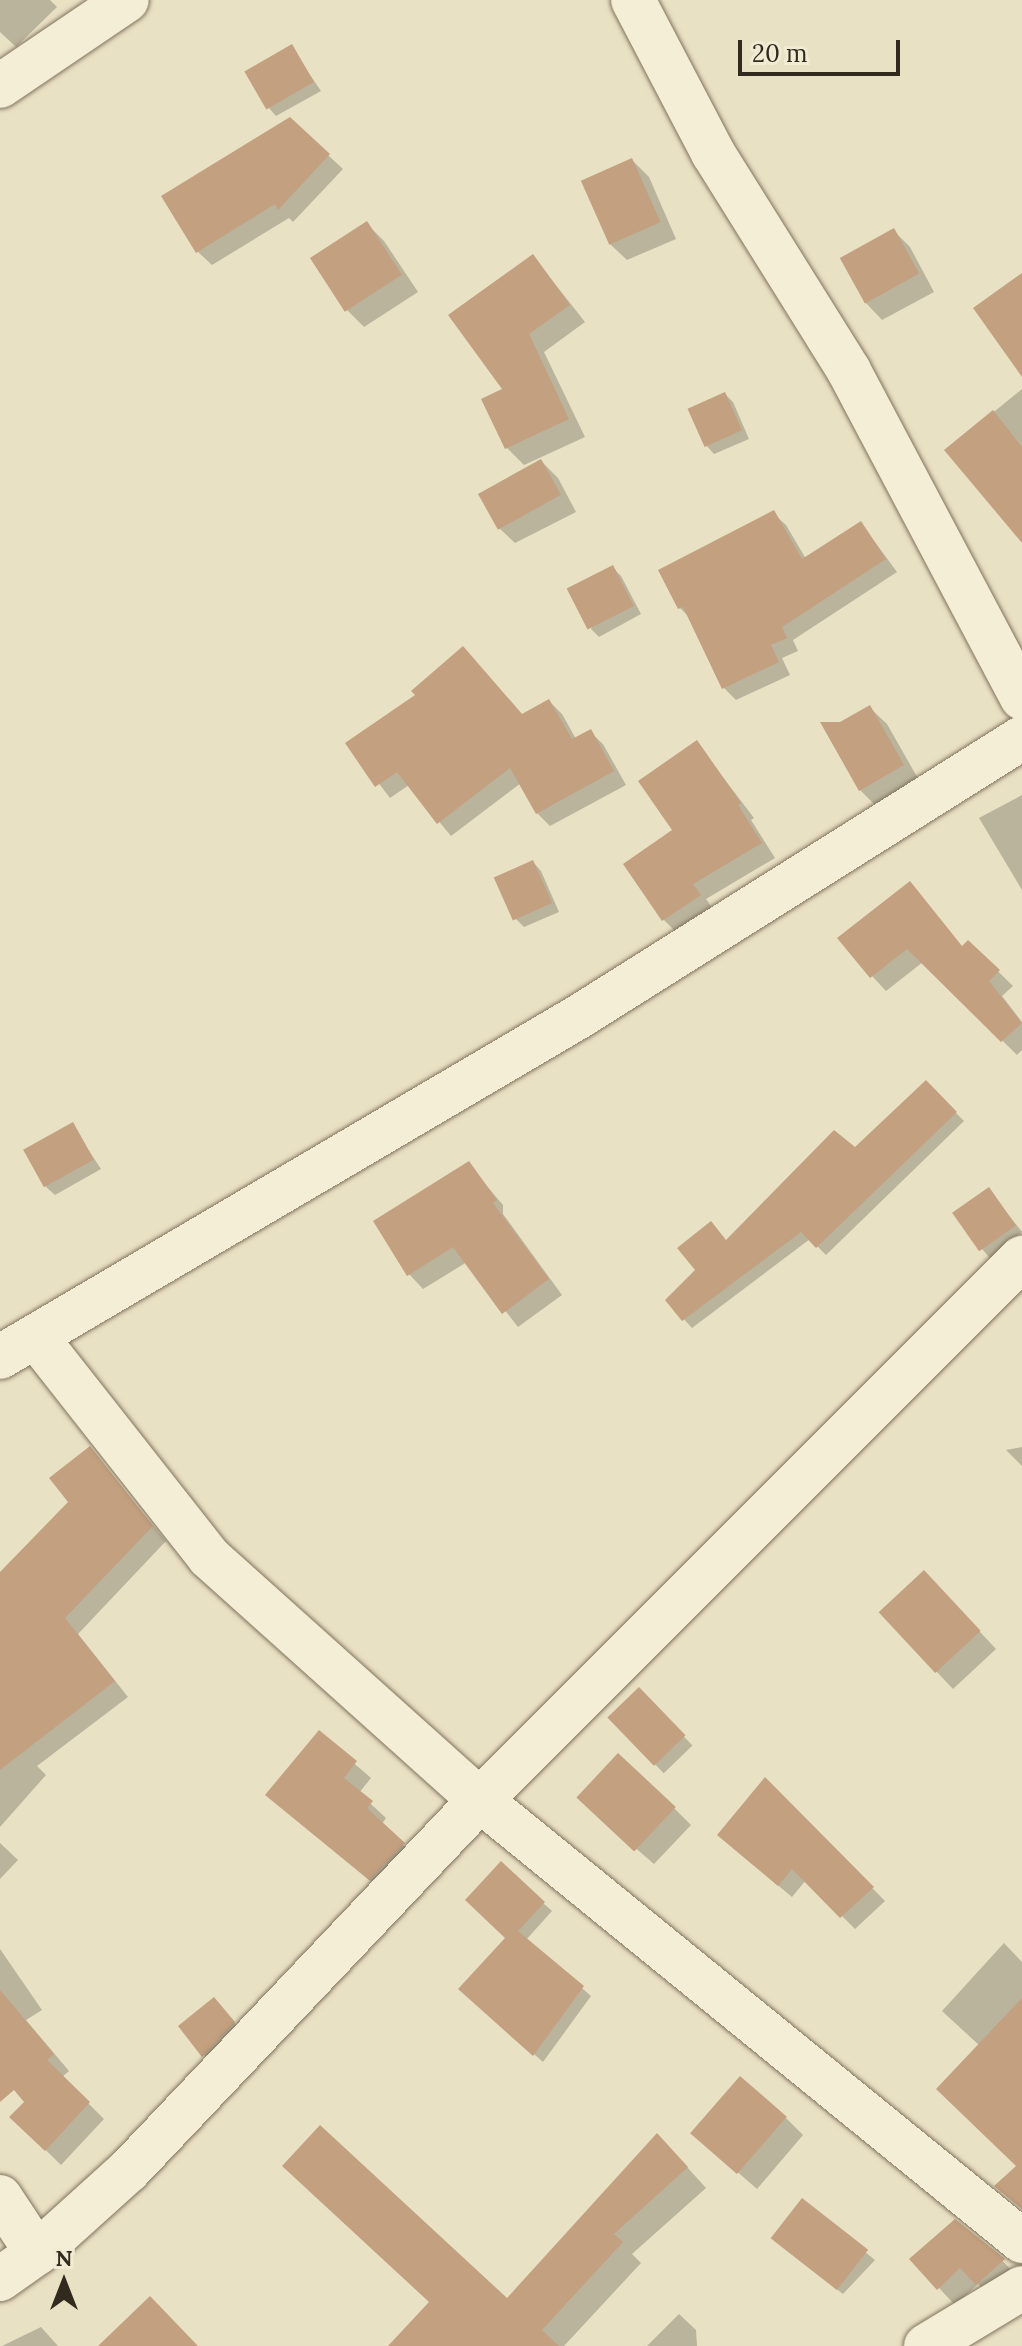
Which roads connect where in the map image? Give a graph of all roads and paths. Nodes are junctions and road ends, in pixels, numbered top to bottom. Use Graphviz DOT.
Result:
graph roads {
  1 [pos="127,0"];
  2 [pos="633,0"];
  3 [pos="0,86"];
  4 [pos="1022,698"];
  5 [pos="1022,738"];
  6 [pos="1022,1258"];
  7 [pos="18,1347"];
  8 [pos="480,1800"];
  9 [pos="0,2197"];
  10 [pos="1022,2241"];
  11 [pos="37,2253"];
  12 [pos="0,2279"];
  13 [pos="1022,2288"];
  14 [pos="926,2346"];
  1 -- 3 [label="street"];
  2 -- 4 [label="street"];
  5 -- 7 [label="street"];
  6 -- 8 [label="street"];
  7 -- 8 [label="street"];
  8 -- 10 [label="street"];
  8 -- 11 [label="street"];
  9 -- 11 [label="street"];
  11 -- 12 [label="street"];
  13 -- 14 [label="street"];
}
